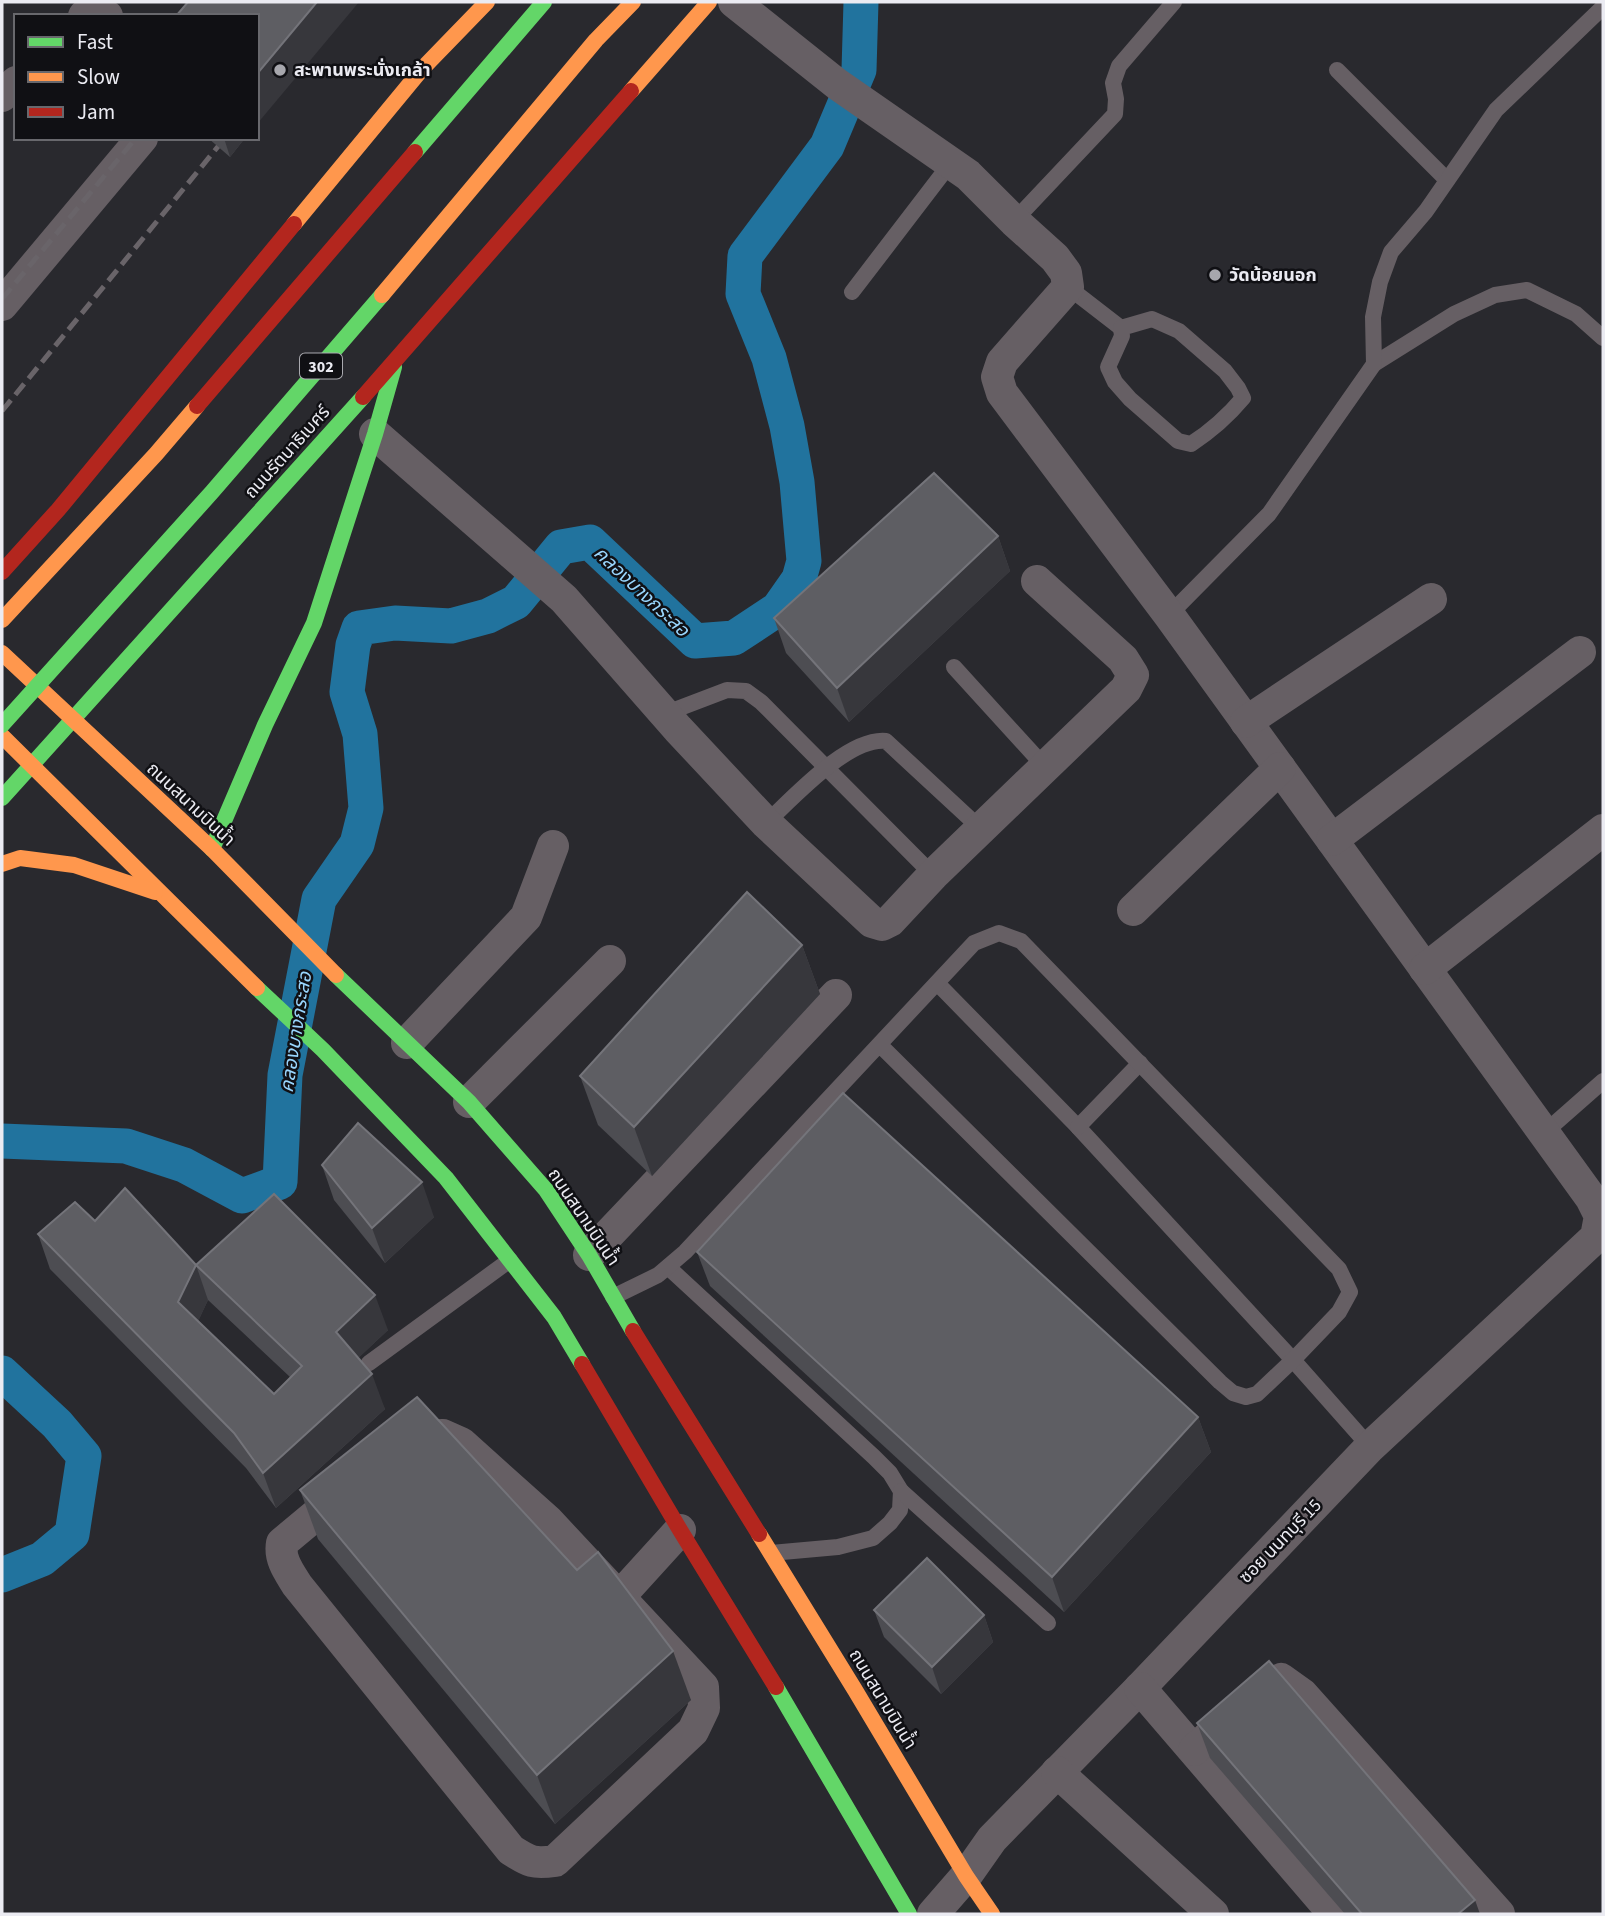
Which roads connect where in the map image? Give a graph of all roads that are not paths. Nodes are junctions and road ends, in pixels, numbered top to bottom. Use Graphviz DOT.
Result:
graph roads {
  1 [pos="66,2"];
  2 [pos="465,2"];
  3 [pos="487,2"];
  4 [pos="544,2"];
  5 [pos="634,2"];
  6 [pos="709,2"];
  7 [pos="734,2"];
  8 [pos="1174,2"];
  9 [pos="1603,7"];
  10 [pos="80,14"];
  11 [pos="422,69"];
  12 [pos="1337,70"];
  13 [pos="140,140"];
  14 [pos="950,164"];
  15 [pos="1447,180"];
  16 [pos="1014,221"];
  17 [pos="1068,287"];
  18 [pos="852,292"];
  19 [pos="2,305"];
  20 [pos="1121,328"];
  21 [pos="1603,338"];
  22 [pos="397,359"];
  23 [pos="1374,364"];
  24 [pos="375,434"];
  25 [pos="58,510"];
  26 [pos="2,547"];
  27 [pos="2,572"];
  28 [pos="1037,581"];
  29 [pos="1431,599"];
  30 [pos="1169,615"];
  31 [pos="2,620"];
  32 [pos="1580,652"];
  33 [pos="2,653"];
  34 [pos="954,667"];
  35 [pos="664,714"];
  36 [pos="73,720"];
  37 [pos="1246,722"];
  38 [pos="2,725"];
  39 [pos="2,736"];
  40 [pos="32,765"];
  41 [pos="1045,766"];
  42 [pos="826,767"];
  43 [pos="1280,768"];
  44 [pos="2,798"];
  45 [pos="766,824"];
  46 [pos="981,829"];
  47 [pos="1603,830"];
  48 [pos="1332,839"];
  49 [pos="553,846"];
  50 [pos="212,849"];
  51 [pos="2,864"];
  52 [pos="933,874"];
  53 [pos="164,895"];
  54 [pos="1133,910"];
  55 [pos="610,961"];
  56 [pos="1425,968"];
  57 [pos="937,983"];
  58 [pos="836,995"];
  59 [pos="407,1043"];
  60 [pos="880,1045"];
  61 [pos="1139,1063"];
  62 [pos="1603,1081"];
  63 [pos="468,1102"];
  64 [pos="1078,1127"];
  65 [pos="1544,1133"];
  66 [pos="1602,1215"];
  67 [pos="589,1255"];
  68 [pos="510,1260"];
  69 [pos="668,1266"];
  70 [pos="613,1298"];
  71 [pos="1293,1360"];
  72 [pos="369,1363"];
  73 [pos="1370,1447"];
  74 [pos="901,1490"];
  75 [pos="680,1530"];
  76 [pos="771,1553"];
  77 [pos="620,1596"];
  78 [pos="1048,1623"];
  79 [pos="1140,1688"];
  80 [pos="1194,1750"];
  81 [pos="1057,1772"];
  82 [pos="966,1877"];
  83 [pos="909,1914"];
  84 [pos="933,1914"];
  85 [pos="992,1914"];
  86 [pos="1213,1914"];
  87 [pos="1334,1914"];
  88 [pos="1499,1914"];
  1 -- 10 [label="street"];
  2 -- 11 [label="main road"];
  3 -- 11 [label="main road"];
  4 -- 31 [label="main road"];
  5 -- 38 [label="main road, ถนนรัตนาธิเบศร์ / 302, bridge"];
  6 -- 22 [label="main road, ถนนรัตนาธิเบศร์"];
  7 -- 14 [label="street"];
  8 -- 16 [label="lane"];
  9 -- 15 [label="lane"];
  11 -- 25 [label="main road"];
  12 -- 15 [label="lane"];
  13 -- 19 [label="street"];
  14 -- 16 [label="street"];
  14 -- 18 [label="lane"];
  15 -- 23 [label="lane"];
  16 -- 17 [label="street"];
  17 -- 20 [label="lane"];
  17 -- 30 [label="street"];
  20 -- 20 [label="lane"];
  21 -- 23 [label="lane"];
  22 -- 24 [label="main road"];
  22 -- 36 [label="main road, ถนนรัตนาธิเบศร์"];
  23 -- 30 [label="lane"];
  24 -- 35 [label="street"];
  24 -- 50 [label="main road"];
  25 -- 26 [label="main road"];
  25 -- 27 [label="main road"];
  28 -- 41 [label="street"];
  29 -- 37 [label="street"];
  30 -- 37 [label="street"];
  32 -- 48 [label="street"];
  33 -- 36 [label="main road, ถนนสนามบินน้ำ"];
  34 -- 41 [label="lane"];
  35 -- 42 [label="lane"];
  35 -- 45 [label="street"];
  36 -- 40 [label="main road, ถนนรัตนาธิเบศร์"];
  36 -- 50 [label="main road, ถนนสนามบินน้ำ"];
  37 -- 43 [label="street"];
  39 -- 40 [label="main road"];
  40 -- 44 [label="main road, ถนนรัตนาธิเบศร์"];
  40 -- 53 [label="main road"];
  41 -- 46 [label="street"];
  42 -- 45 [label="lane"];
  42 -- 46 [label="lane"];
  42 -- 52 [label="lane"];
  43 -- 48 [label="street"];
  43 -- 54 [label="street"];
  45 -- 52 [label="street"];
  46 -- 52 [label="street"];
  47 -- 56 [label="street"];
  48 -- 56 [label="street"];
  49 -- 59 [label="street"];
  50 -- 59 [label="main road, ถนนสนามบินน้ำ"];
  51 -- 53 [label="main road"];
  53 -- 68 [label="main road"];
  55 -- 63 [label="street"];
  56 -- 65 [label="street"];
  57 -- 60 [label="lane"];
  57 -- 61 [label="lane"];
  57 -- 64 [label="lane"];
  58 -- 67 [label="street"];
  59 -- 63 [label="main road, ถนนสนามบินน้ำ"];
  60 -- 69 [label="lane"];
  60 -- 71 [label="lane"];
  61 -- 64 [label="lane"];
  61 -- 71 [label="lane"];
  62 -- 65 [label="lane"];
  63 -- 67 [label="main road, ถนนสนามบินน้ำ"];
  64 -- 71 [label="lane"];
  65 -- 66 [label="street"];
  66 -- 73 [label="street, ซอย นนทบุรี 15"];
  67 -- 70 [label="main road, ถนนสนามบินน้ำ"];
  68 -- 72 [label="lane"];
  68 -- 75 [label="main road"];
  69 -- 70 [label="lane"];
  69 -- 74 [label="lane"];
  70 -- 76 [label="main road, ถนนสนามบินน้ำ"];
  71 -- 73 [label="lane"];
  73 -- 79 [label="street, ซอย นนทบุรี 15"];
  74 -- 76 [label="lane"];
  74 -- 78 [label="lane"];
  75 -- 77 [label="street"];
  75 -- 83 [label="main road"];
  76 -- 82 [label="main road, ถนนสนามบินน้ำ"];
  77 -- 77 [label="street"];
  79 -- 80 [label="street"];
  79 -- 81 [label="street, ซอย นนทบุรี 15"];
  80 -- 87 [label="street"];
  80 -- 88 [label="street"];
  81 -- 82 [label="street, ซอย นนทบุรี 15"];
  81 -- 86 [label="street"];
  82 -- 84 [label="street, ซอย นนทบุรี 15"];
  82 -- 85 [label="main road, ถนนสนามบินน้ำ"];
}
